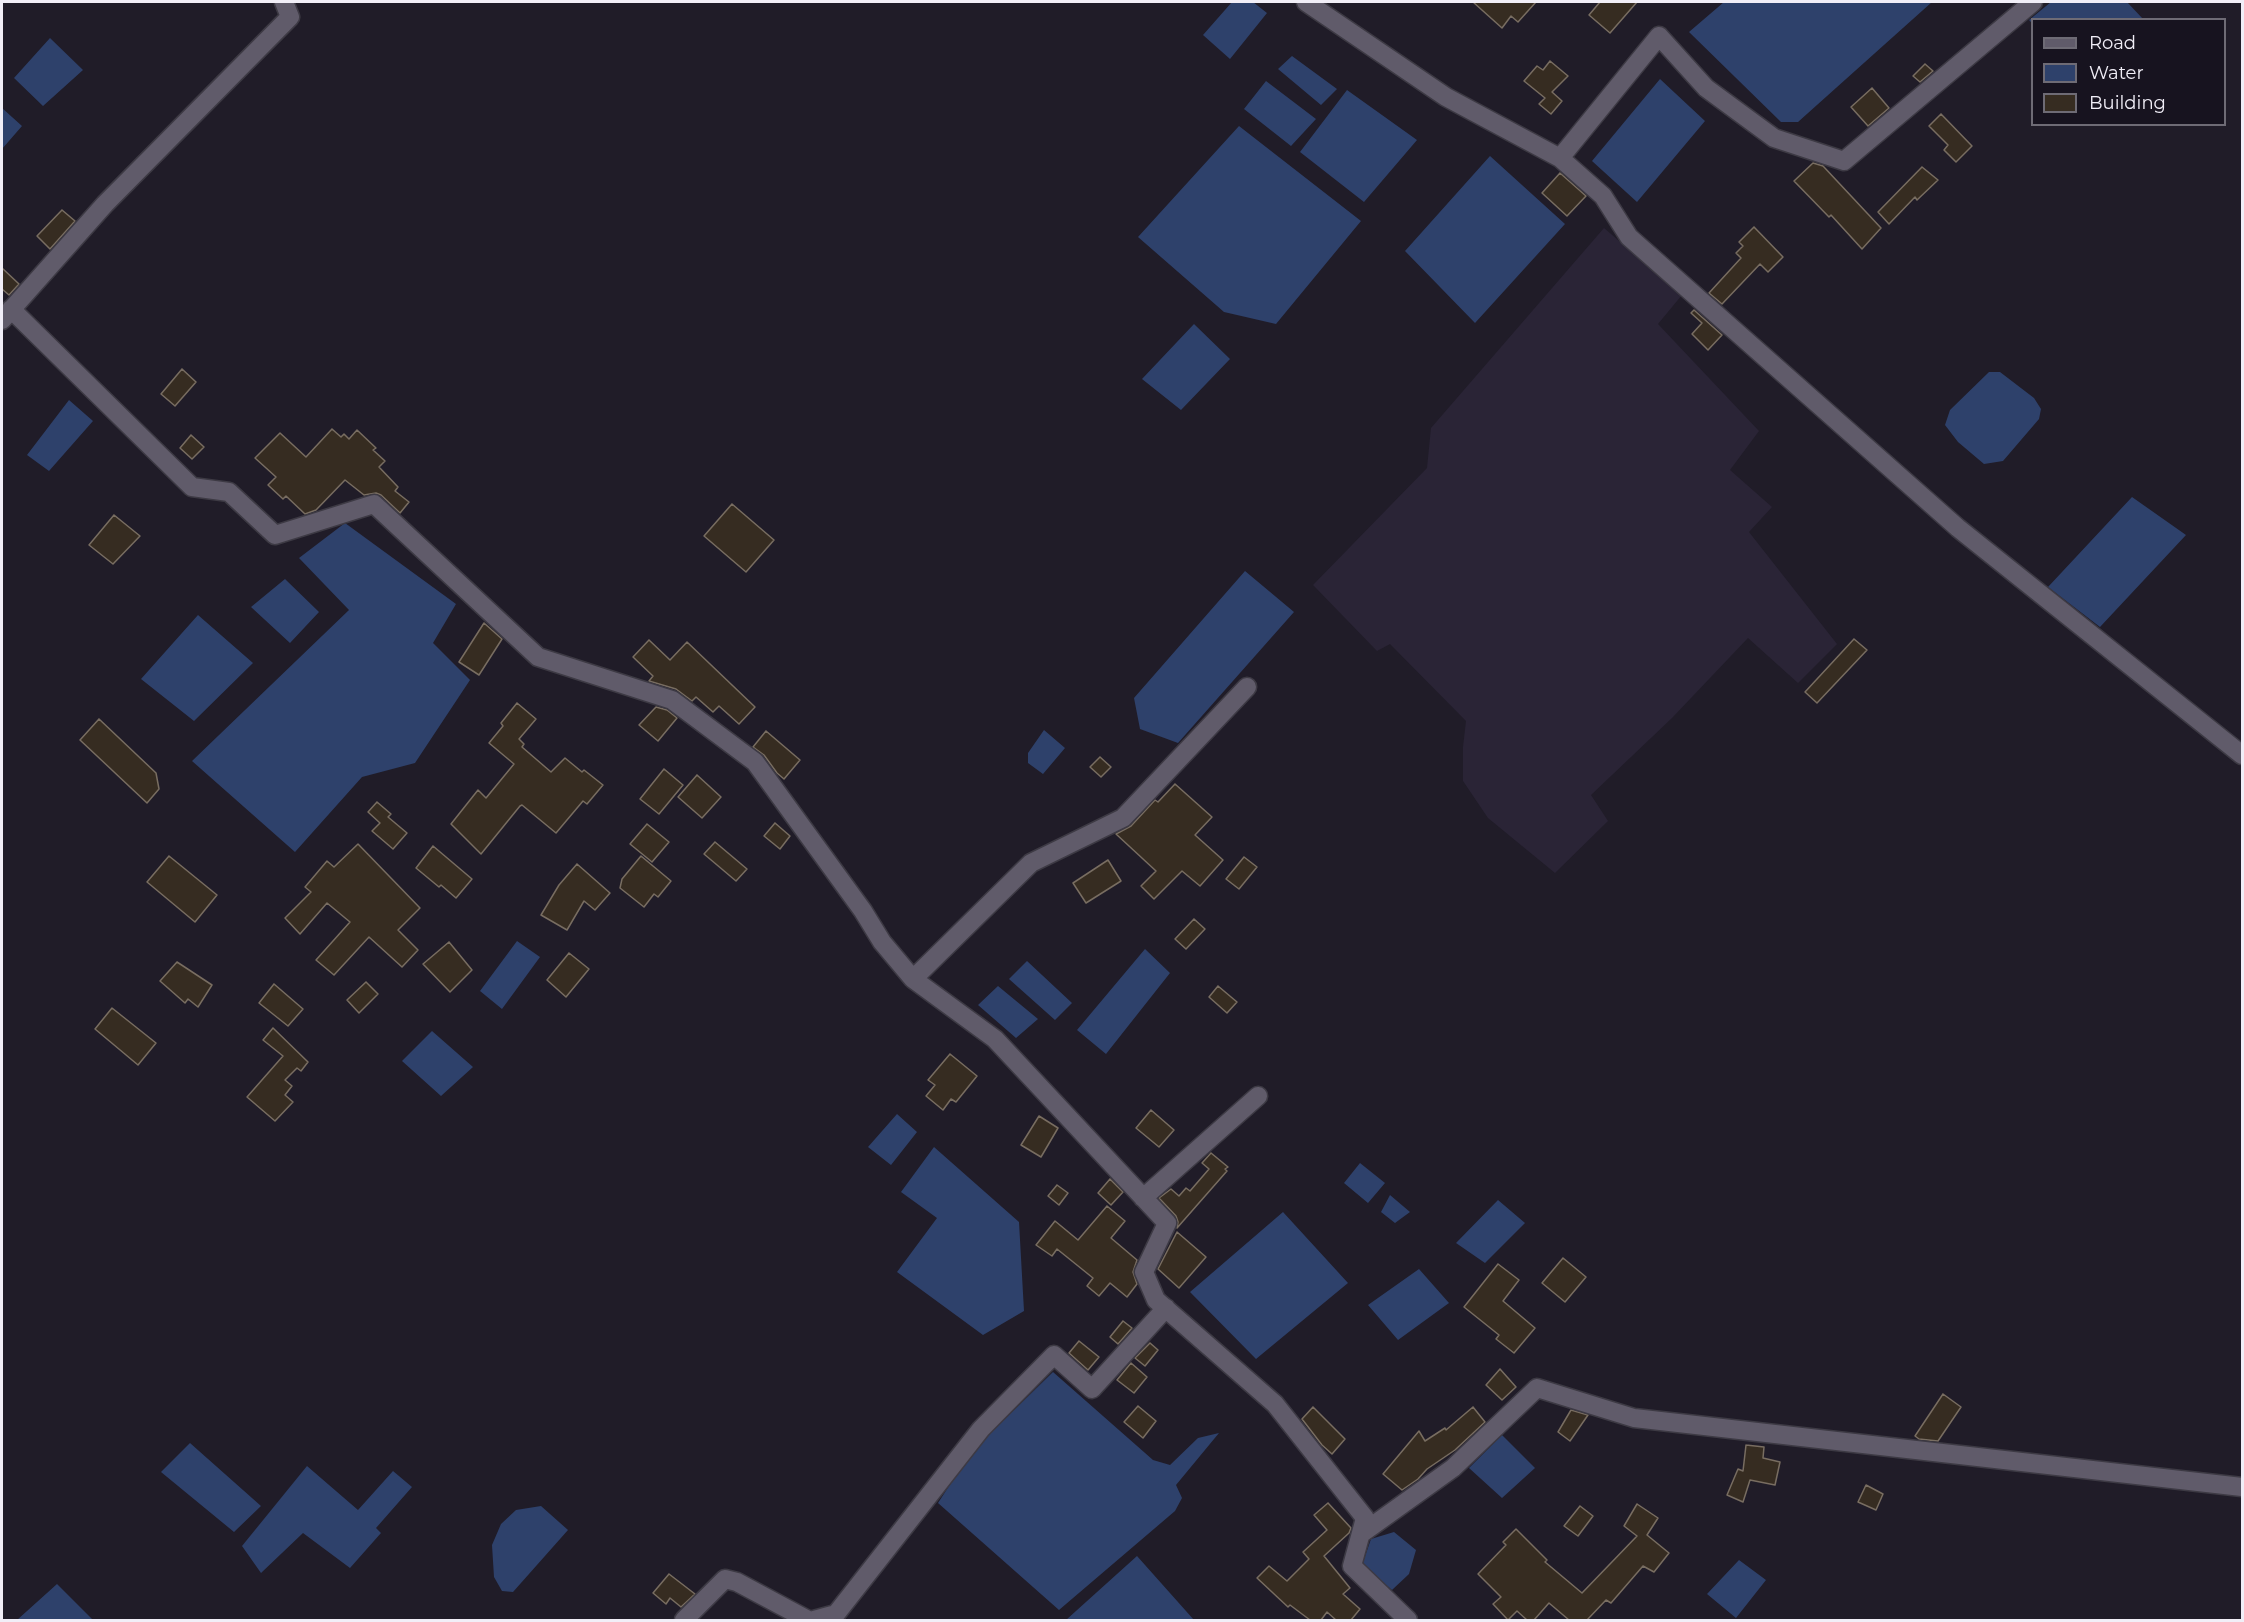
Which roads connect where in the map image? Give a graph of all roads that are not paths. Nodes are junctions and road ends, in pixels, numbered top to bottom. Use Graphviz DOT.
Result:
graph roads {
  1 [pos="284,2"];
  2 [pos="1306,2"];
  3 [pos="2033,2"];
  4 [pos="1560,158"];
  5 [pos="6,314"];
  6 [pos="1247,687"];
  7 [pos="2242,755"];
  8 [pos="913,979"];
  9 [pos="1258,1096"];
  10 [pos="1143,1198"];
  11 [pos="1166,1308"];
  12 [pos="2242,1487"];
  13 [pos="1361,1534"];
  14 [pos="684,1620"];
  15 [pos="808,1620"];
  16 [pos="814,1620"];
  17 [pos="1407,1620"];
  1 -- 5 [label="street"];
  2 -- 4 [label="street"];
  3 -- 4 [label="street"];
  4 -- 7 [label="street"];
  5 -- 8 [label="street"];
  6 -- 8 [label="street"];
  8 -- 10 [label="street"];
  9 -- 10 [label="street"];
  10 -- 11 [label="street"];
  11 -- 13 [label="street"];
  11 -- 16 [label="street"];
  12 -- 13 [label="street"];
  13 -- 17 [label="street"];
  14 -- 15 [label="street"];
}
